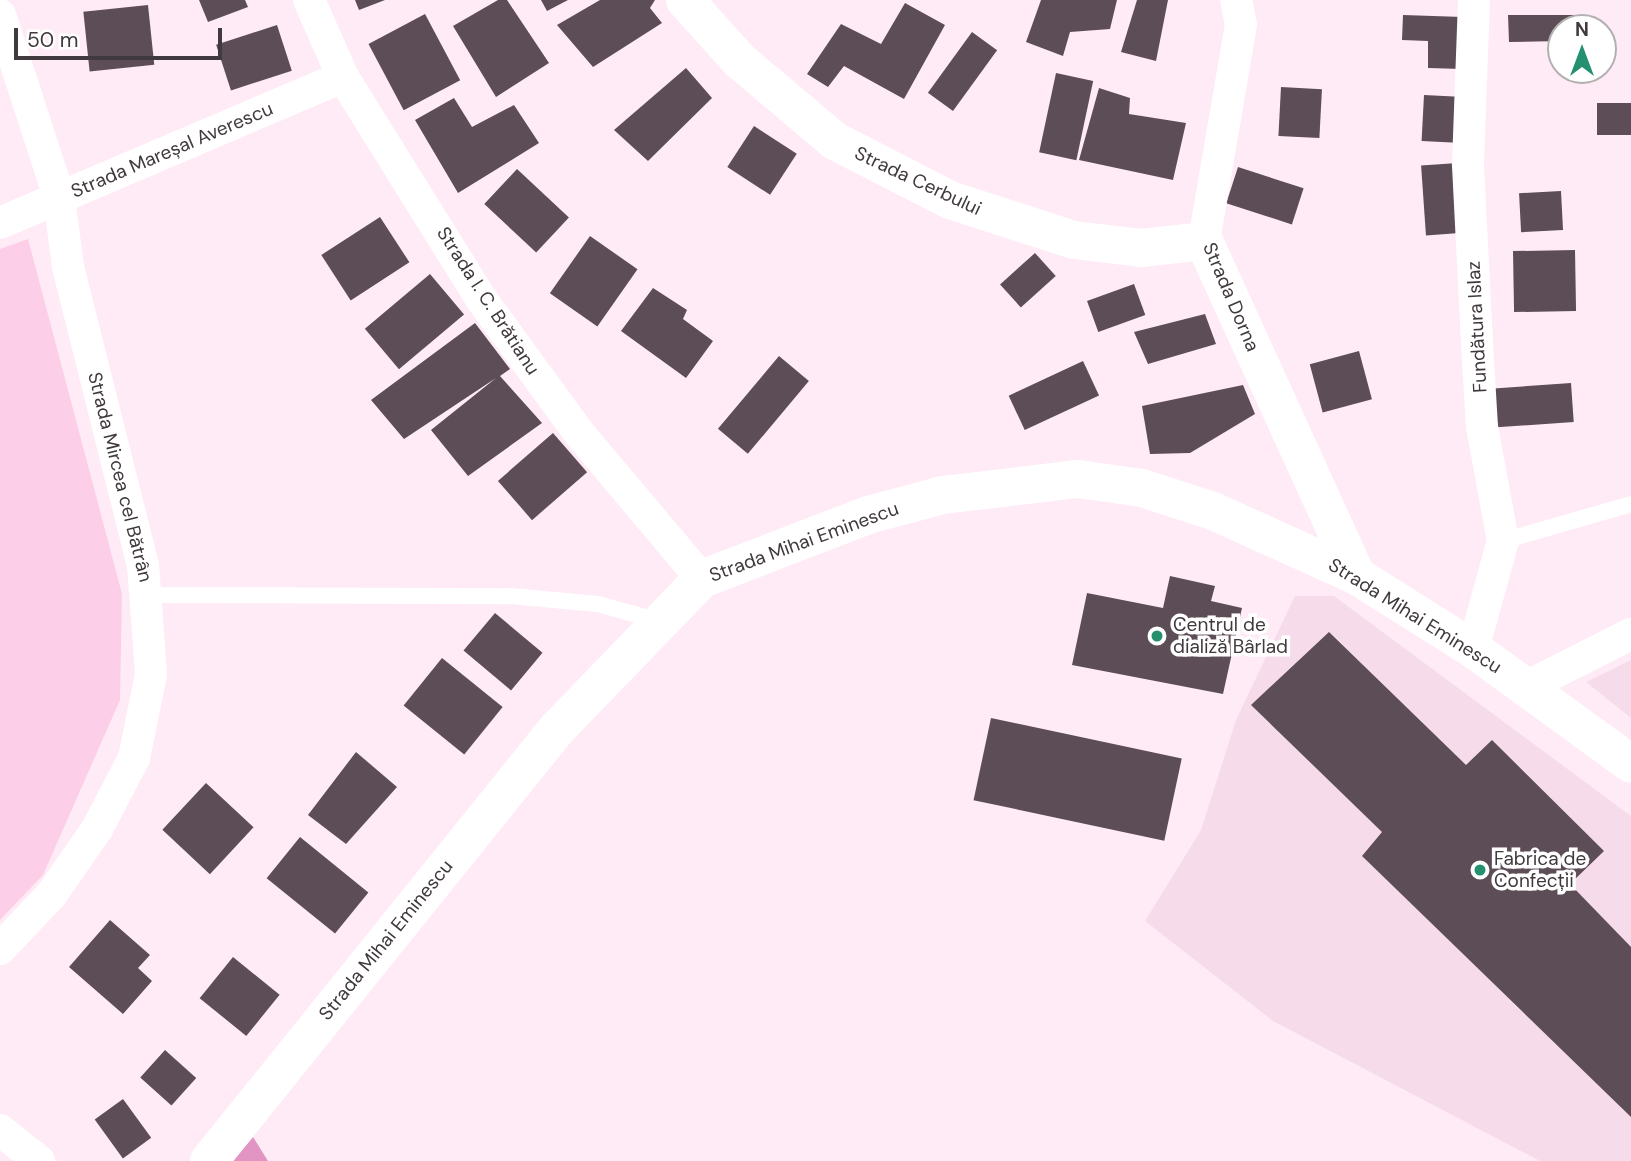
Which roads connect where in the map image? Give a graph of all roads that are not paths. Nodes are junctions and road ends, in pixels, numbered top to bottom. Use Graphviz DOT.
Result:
graph roads {
  1 [pos="309,0"];
  2 [pos="685,0"];
  3 [pos="1236,0"];
  4 [pos="1474,0"];
  5 [pos="0,15"];
  6 [pos="343,77"];
  7 [pos="59,197"];
  8 [pos="0,223"];
  9 [pos="1204,242"];
  10 [pos="1631,504"];
  11 [pos="1503,541"];
  12 [pos="1357,576"];
  13 [pos="702,579"];
  14 [pos="150,595"];
  15 [pos="660,621"];
  16 [pos="1631,634"];
  17 [pos="1473,649"];
  18 [pos="1526,687"];
  19 [pos="1631,764"];
  20 [pos="0,949"];
  21 [pos="0,1130"];
  22 [pos="39,1161"];
  23 [pos="209,1161"];
  1 -- 6 [label="street, Strada I. C. Brătianu"];
  2 -- 9 [label="main road, Strada Cerbului"];
  3 -- 9 [label="street, Strada Dorna"];
  4 -- 11 [label="street, Fundătura Islaz"];
  5 -- 7 [label="street, Strada Mircea cel Bătrân"];
  6 -- 7 [label="street, Strada Mareșal Averescu"];
  6 -- 13 [label="street, Strada I. C. Brătianu"];
  7 -- 8 [label="street, Strada Mareșal Averescu"];
  7 -- 14 [label="street, Strada Mircea cel Bătrân"];
  9 -- 12 [label="main road, Strada Dorna"];
  10 -- 11 [label="lane"];
  11 -- 17 [label="street, Fundătura Islaz"];
  12 -- 13 [label="main road, Strada Mihai Eminescu"];
  12 -- 17 [label="main road, Strada Mihai Eminescu"];
  13 -- 15 [label="main road, Strada Mihai Eminescu"];
  14 -- 15 [label="lane"];
  14 -- 20 [label="street, Strada Mircea cel Bătrân"];
  15 -- 23 [label="main road, Strada Mihai Eminescu"];
  16 -- 18 [label="street"];
  17 -- 18 [label="main road, Strada Mihai Eminescu"];
  18 -- 19 [label="main road, Strada Mihai Eminescu"];
  21 -- 22 [label="street"];
}
